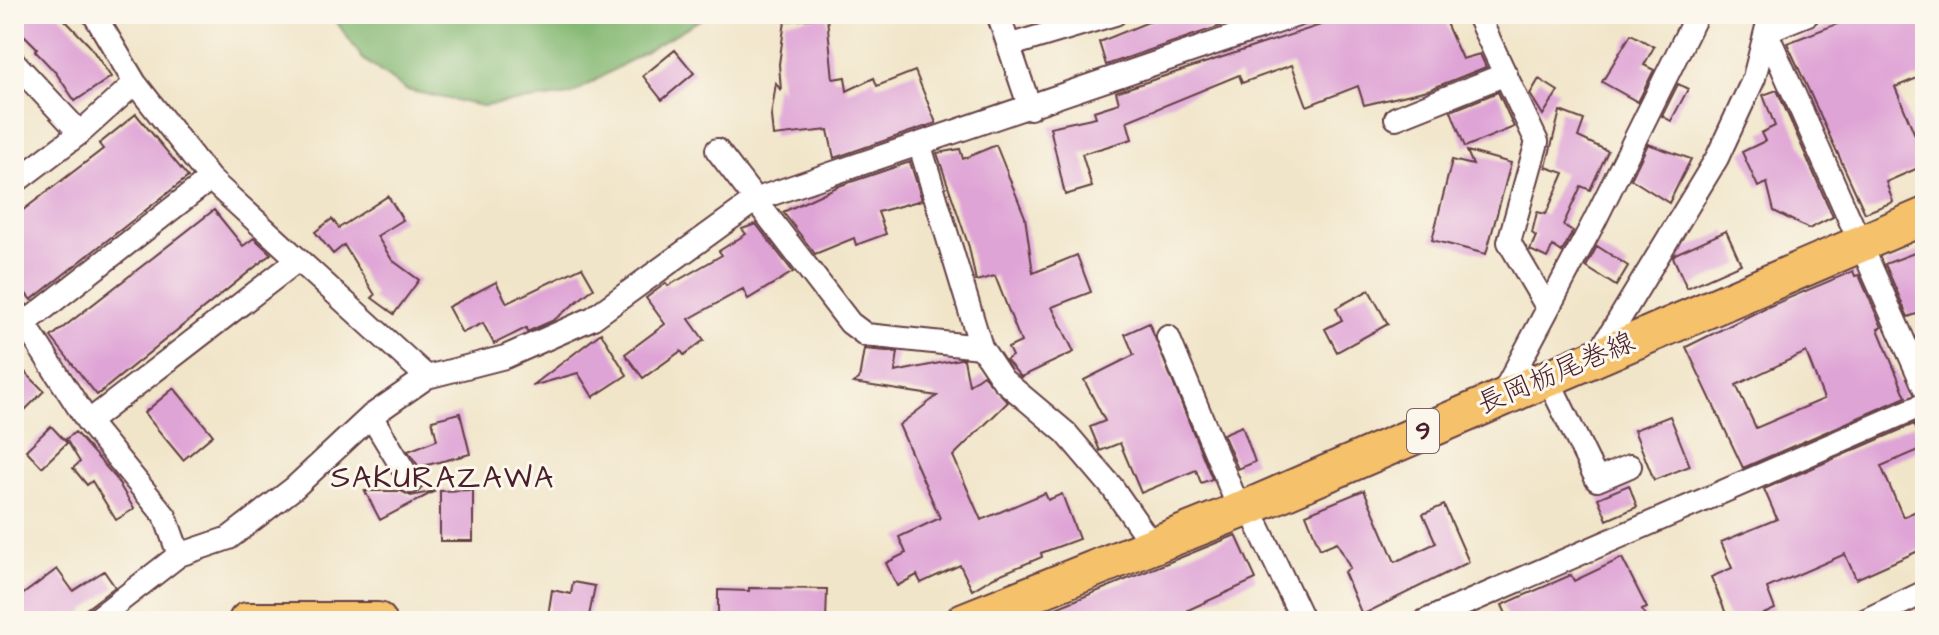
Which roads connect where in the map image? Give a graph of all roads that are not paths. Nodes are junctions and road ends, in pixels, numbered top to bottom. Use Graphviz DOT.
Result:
graph roads {
  1 [pos="94,14"];
  2 [pos="998,14"];
  3 [pos="1115,14"];
  4 [pos="1300,14"];
  5 [pos="1477,14"];
  6 [pos="1697,14"];
  7 [pos="1808,14"];
  8 [pos="1258,21"];
  9 [pos="1768,22"];
  10 [pos="1011,45"];
  11 [pos="14,62"];
  12 [pos="1506,74"];
  13 [pos="135,83"];
  14 [pos="1030,108"];
  15 [pos="1396,118"];
  16 [pos="80,133"];
  17 [pos="920,146"];
  18 [pos="717,150"];
  19 [pos="210,179"];
  20 [pos="14,183"];
  21 [pos="757,199"];
  22 [pos="1925,216"];
  23 [pos="1859,242"];
  24 [pos="298,260"];
  25 [pos="1547,307"];
  26 [pos="19,316"];
  27 [pos="1168,337"];
  28 [pos="981,347"];
  29 [pos="1597,356"];
  30 [pos="427,377"];
  31 [pos="1547,377"];
  32 [pos="1925,389"];
  33 [pos="1501,397"];
  34 [pos="1925,404"];
  35 [pos="371,416"];
  36 [pos="88,422"];
  37 [pos="1630,466"];
  38 [pos="411,482"];
  39 [pos="1244,509"];
  40 [pos="1153,546"];
  41 [pos="179,555"];
  42 [pos="1925,592"];
  43 [pos="326,620"];
  44 [pos="94,621"];
  45 [pos="247,621"];
  46 [pos="378,621"];
  47 [pos="964,621"];
  48 [pos="1303,621"];
  49 [pos="1425,621"];
  50 [pos="1864,621"];
  1 -- 13 [label="street"];
  2 -- 10 [label="street"];
  3 -- 10 [label="street"];
  4 -- 8 [label="street"];
  5 -- 12 [label="street"];
  6 -- 25 [label="street"];
  7 -- 9 [label="street"];
  8 -- 14 [label="street"];
  9 -- 23 [label="street"];
  9 -- 29 [label="street"];
  10 -- 14 [label="street"];
  11 -- 16 [label="street"];
  12 -- 15 [label="street"];
  12 -- 25 [label="street"];
  13 -- 16 [label="street"];
  13 -- 19 [label="street"];
  14 -- 17 [label="street"];
  16 -- 20 [label="street"];
  17 -- 21 [label="street"];
  17 -- 28 [label="street"];
  18 -- 21 [label="street"];
  19 -- 24 [label="street"];
  19 -- 26 [label="street"];
  21 -- 28 [label="street"];
  21 -- 30 [label="street"];
  22 -- 23 [label="main road, 長岡栃尾巻線 / 9"];
  23 -- 29 [label="main road, 長岡栃尾巻線 / 9"];
  23 -- 32 [label="street"];
  24 -- 30 [label="street"];
  24 -- 36 [label="street"];
  25 -- 33 [label="street"];
  26 -- 36 [label="street"];
  27 -- 39 [label="street"];
  28 -- 40 [label="street"];
  29 -- 31 [label="main road, 長岡栃尾巻線 / 9"];
  30 -- 35 [label="street"];
  31 -- 33 [label="main road, 長岡栃尾巻線 / 9"];
  31 -- 37 [label="street"];
  33 -- 39 [label="main road, 長岡栃尾巻線 / 9"];
  34 -- 49 [label="street"];
  35 -- 38 [label="street"];
  35 -- 41 [label="street"];
  36 -- 41 [label="street"];
  39 -- 40 [label="main road, 長岡栃尾巻線 / 9"];
  39 -- 48 [label="street"];
  40 -- 47 [label="main road, 長岡栃尾巻線 / 9"];
  41 -- 44 [label="street"];
  42 -- 50 [label="street"];
  43 -- 45 [label="main road"];
  43 -- 46 [label="main road"];
}
